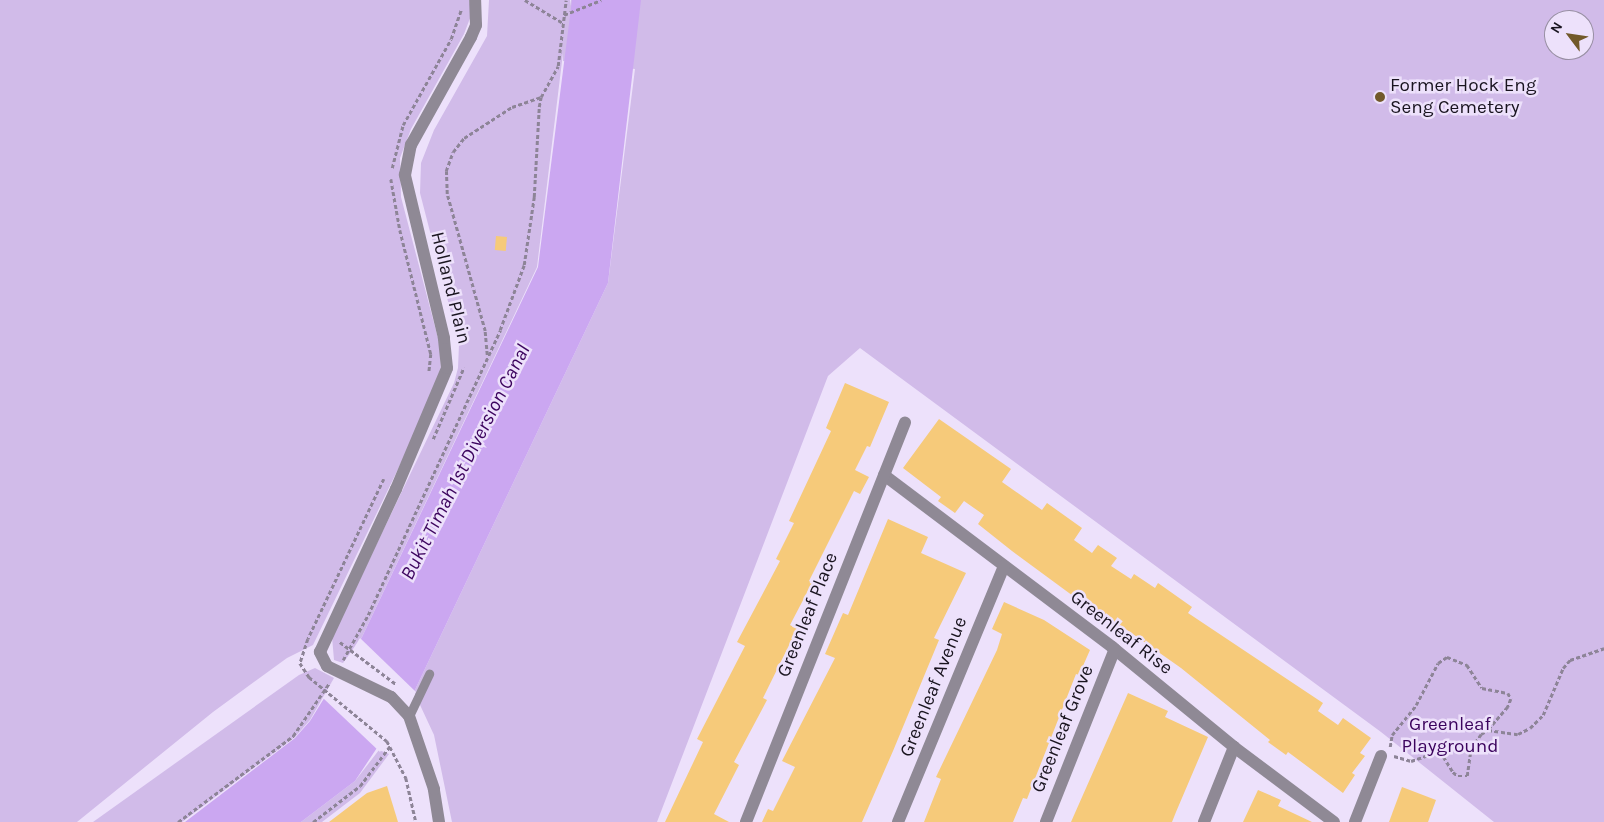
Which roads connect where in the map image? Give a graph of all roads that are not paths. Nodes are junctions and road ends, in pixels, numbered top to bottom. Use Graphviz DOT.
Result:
graph roads {
  1 [pos="475,0"];
  2 [pos="905,422"];
  3 [pos="884,475"];
  4 [pos="1004,566"];
  5 [pos="1114,649"];
  6 [pos="429,674"];
  7 [pos="407,713"];
  8 [pos="1234,747"];
  9 [pos="1381,756"];
  10 [pos="439,822"];
  11 [pos="746,822"];
  12 [pos="898,822"];
  13 [pos="1046,822"];
  14 [pos="1204,822"];
  15 [pos="1334,822"];
  16 [pos="1355,822"];
  1 -- 7 [label="street, Holland Plain"];
  2 -- 3 [label="street, Greenleaf Place"];
  3 -- 4 [label="street, Greenleaf Rise"];
  3 -- 11 [label="street, Greenleaf Place"];
  4 -- 5 [label="street, Greenleaf Rise"];
  4 -- 12 [label="street, Greenleaf Avenue"];
  5 -- 8 [label="street, Greenleaf Rise"];
  5 -- 13 [label="street, Greenleaf Grove"];
  6 -- 7 [label="lane"];
  7 -- 10 [label="street"];
  8 -- 14 [label="street"];
  8 -- 15 [label="street, Greenleaf Rise"];
  9 -- 16 [label="street"];
}
